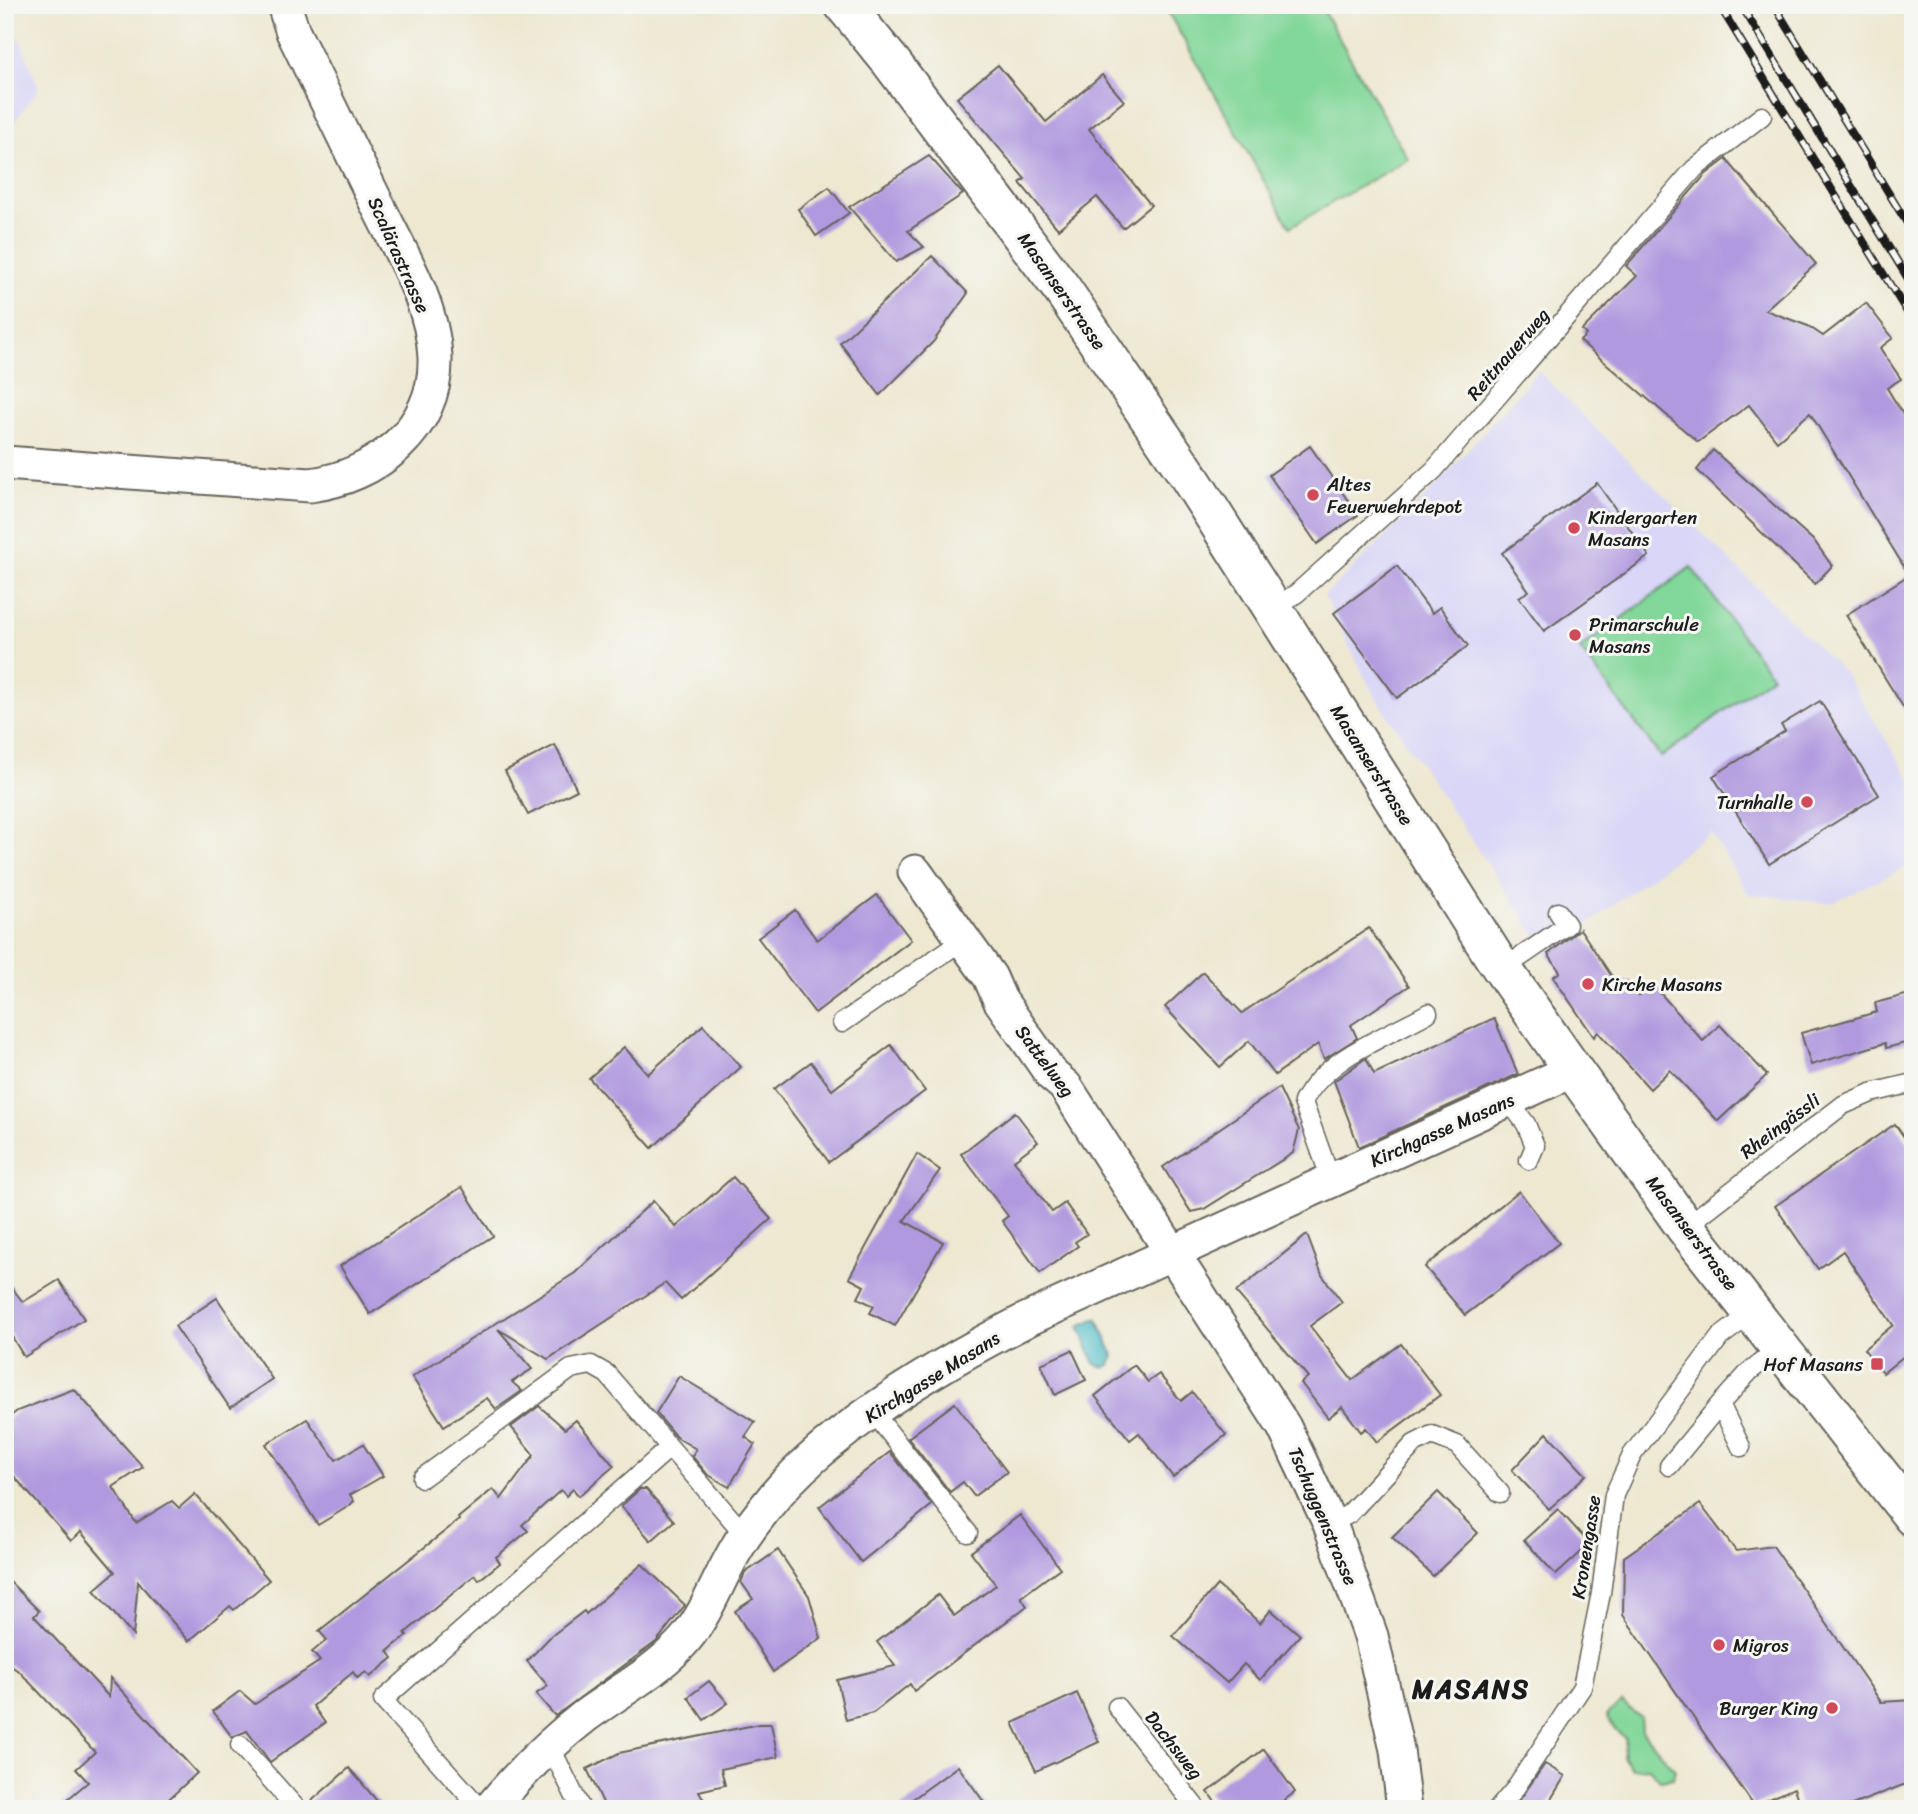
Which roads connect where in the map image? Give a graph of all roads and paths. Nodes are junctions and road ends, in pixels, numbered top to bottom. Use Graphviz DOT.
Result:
graph roads {
  1 [pos="284,5"];
  2 [pos="844,5"];
  3 [pos="1762,116"];
  4 [pos="5,463"];
  5 [pos="1273,609"];
  6 [pos="915,872"];
  7 [pos="1558,912"];
  8 [pos="963,940"];
  9 [pos="1503,969"];
  10 [pos="1428,1013"];
  11 [pos="842,1023"];
  12 [pos="1573,1070"];
  13 [pos="1913,1083"];
  14 [pos="1508,1100"];
  15 [pos="1529,1160"];
  16 [pos="1331,1180"];
  17 [pos="1685,1227"];
  18 [pos="1171,1252"];
  19 [pos="1752,1312"];
  20 [pos="1780,1347"];
  21 [pos="1720,1404"];
  22 [pos="874,1413"];
  23 [pos="1741,1447"];
  24 [pos="668,1449"];
  25 [pos="1670,1466"];
  26 [pos="422,1478"];
  27 [pos="1500,1493"];
  28 [pos="1913,1517"];
  29 [pos="1330,1524"];
  30 [pos="968,1533"];
  31 [pos="745,1535"];
  32 [pos="1117,1707"];
  33 [pos="549,1744"];
  34 [pos="240,1745"];
  35 [pos="297,1809"];
  36 [pos="481,1809"];
  37 [pos="490,1809"];
  38 [pos="582,1809"];
  39 [pos="1197,1809"];
  40 [pos="1404,1809"];
  41 [pos="1498,1809"];
  1 -- 4 [label="street, Scalärastrasse"];
  2 -- 5 [label="main road, Masanserstrasse"];
  3 -- 5 [label="lane, Reitnauerweg"];
  5 -- 9 [label="main road, Masanserstrasse"];
  6 -- 8 [label="street, Sattelweg"];
  7 -- 9 [label="lane"];
  8 -- 11 [label="lane"];
  8 -- 18 [label="street, Sattelweg"];
  9 -- 12 [label="main road, Masanserstrasse"];
  10 -- 16 [label="lane"];
  12 -- 14 [label="street, Kirchgasse Masans"];
  12 -- 17 [label="main road, Masanserstrasse"];
  13 -- 17 [label="lane, Rheingässli"];
  14 -- 15 [label="lane"];
  14 -- 16 [label="street, Kirchgasse Masans"];
  16 -- 18 [label="street, Kirchgasse Masans"];
  17 -- 19 [label="main road, Masanserstrasse"];
  18 -- 22 [label="street, Kirchgasse Masans"];
  18 -- 29 [label="street, Tschuggenstrasse"];
  19 -- 20 [label="main road, Masanserstrasse"];
  19 -- 41 [label="lane, Kronengasse"];
  20 -- 21 [label="lane"];
  20 -- 28 [label="main road, Masanserstrasse"];
  21 -- 23 [label="lane"];
  21 -- 25 [label="lane"];
  22 -- 30 [label="lane"];
  22 -- 31 [label="street, Kirchgasse Masans"];
  24 -- 26 [label="lane"];
  24 -- 31 [label="lane"];
  24 -- 36 [label="lane"];
  27 -- 29 [label="lane"];
  29 -- 40 [label="street, Tschuggenstrasse"];
  31 -- 33 [label="street, Kirchgasse Masans"];
  32 -- 39 [label="lane, Dachsweg"];
  33 -- 37 [label="street, Kirchgasse Masans"];
  33 -- 38 [label="lane"];
  34 -- 35 [label="lane"];
}
